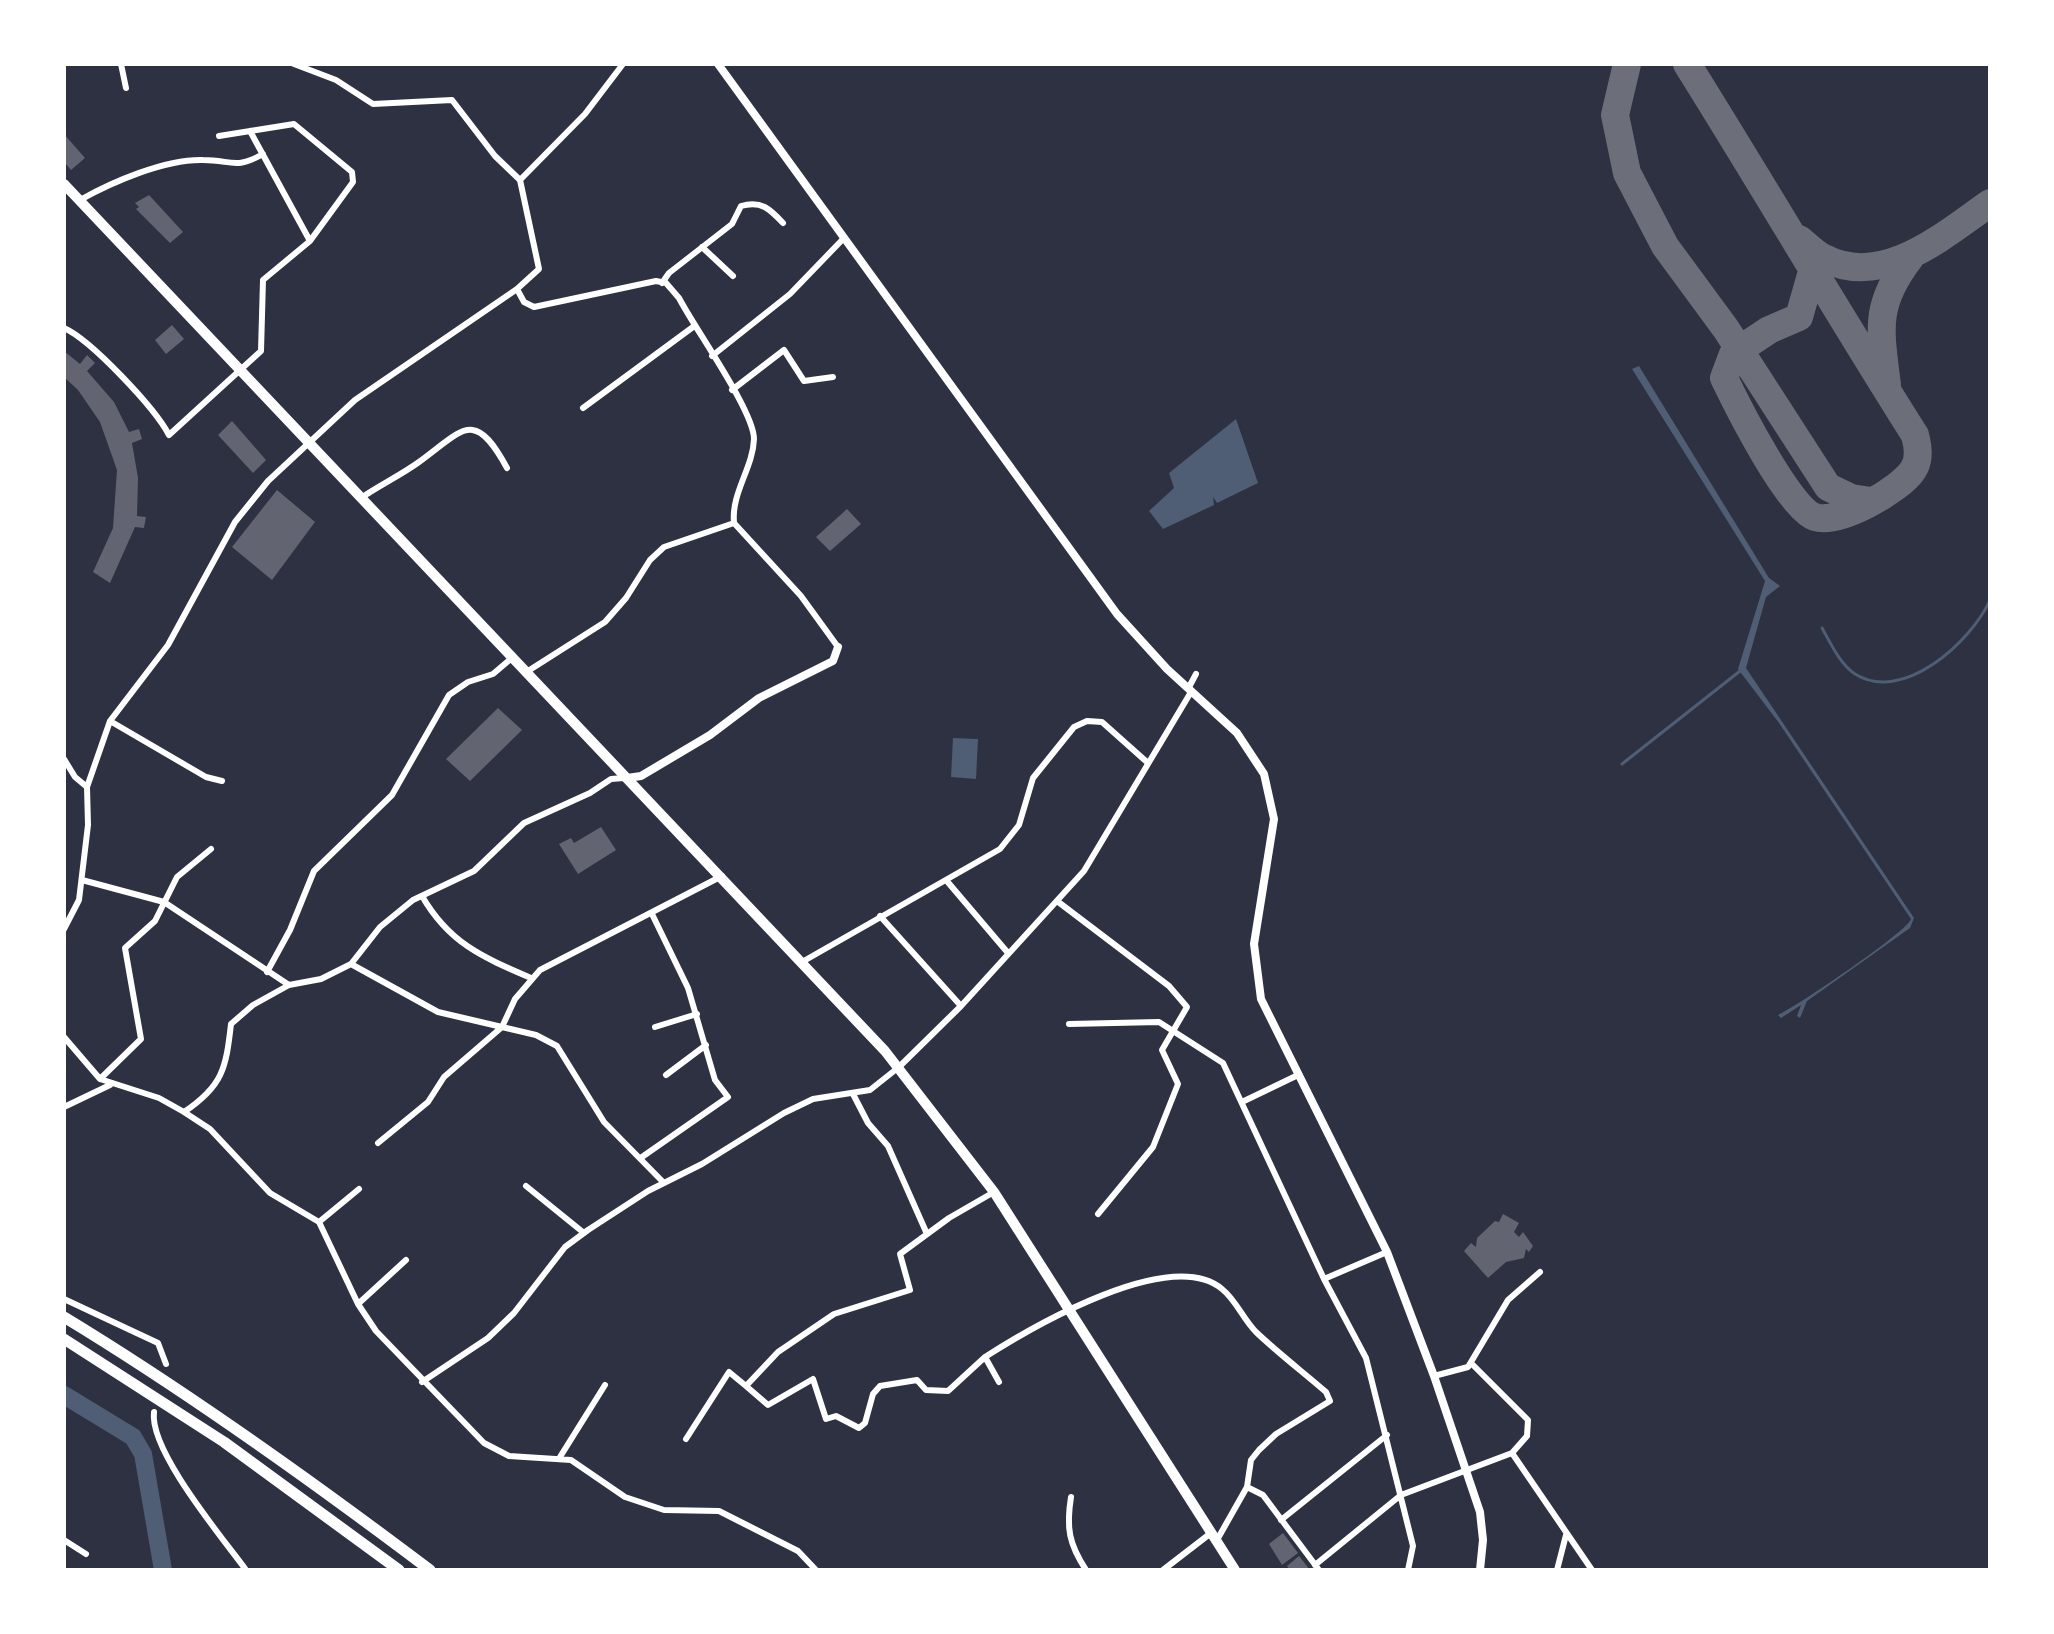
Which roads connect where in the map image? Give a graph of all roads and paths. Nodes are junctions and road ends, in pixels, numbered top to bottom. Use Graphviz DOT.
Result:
graph roads {
  1 [pos="121,64"];
  2 [pos="294,64"];
  3 [pos="623,64"];
  4 [pos="718,64"];
  5 [pos="126,88"];
  6 [pos="250,131"];
  7 [pos="219,136"];
  8 [pos="263,154"];
  9 [pos="520,180"];
  10 [pos="64,184"];
  11 [pos="80,200"];
  12 [pos="783,223"];
  13 [pos="844,238"];
  14 [pos="310,241"];
  15 [pos="702,247"];
  16 [pos="733,276"];
  17 [pos="662,283"];
  18 [pos="517,289"];
  19 [pos="693,327"];
  20 [pos="64,328"];
  21 [pos="712,356"];
  22 [pos="240,370"];
  23 [pos="833,377"];
  24 [pos="732,390"];
  25 [pos="583,408"];
  26 [pos="309,443"];
  27 [pos="507,468"];
  28 [pos="361,498"];
  29 [pos="734,523"];
  30 [pos="838,647"];
  31 [pos="514,657"];
  32 [pos="528,671"];
  33 [pos="1196,674"];
  34 [pos="1190,690"];
  35 [pos="110,721"];
  36 [pos="64,759"];
  37 [pos="1148,763"];
  38 [pos="627,778"];
  39 [pos="222,781"];
  40 [pos="87,787"];
  41 [pos="211,849"];
  42 [pos="722,876"];
  43 [pos="82,880"];
  44 [pos="946,880"];
  45 [pos="422,896"];
  46 [pos="1057,901"];
  47 [pos="164,902"];
  48 [pos="652,914"];
  49 [pos="880,916"];
  50 [pos="64,929"];
  51 [pos="1008,953"];
  52 [pos="802,962"];
  53 [pos="351,964"];
  54 [pos="267,972"];
  55 [pos="531,978"];
  56 [pos="289,985"];
  57 [pos="961,1006"];
  58 [pos="697,1014"];
  59 [pos="1069,1024"];
  60 [pos="502,1027"];
  61 [pos="655,1027"];
  62 [pos="1174,1029"];
  63 [pos="64,1037"];
  64 [pos="706,1045"];
  65 [pos="899,1067"];
  66 [pos="666,1075"];
  67 [pos="1298,1075"];
  68 [pos="100,1079"];
  69 [pos="110,1085"];
  70 [pos="853,1094"];
  71 [pos="1242,1102"];
  72 [pos="64,1107"];
  73 [pos="184,1112"];
  74 [pos="378,1143"];
  75 [pos="642,1157"];
  76 [pos="664,1183"];
  77 [pos="526,1186"];
  78 [pos="359,1189"];
  79 [pos="994,1192"];
  80 [pos="1098,1214"];
  81 [pos="319,1222"];
  82 [pos="584,1233"];
  83 [pos="927,1234"];
  84 [pos="1387,1252"];
  85 [pos="406,1260"];
  86 [pos="1540,1272"];
  87 [pos="1324,1279"];
  88 [pos="64,1299"];
  89 [pos="358,1304"];
  90 [pos="1070,1311"];
  91 [pos="64,1317"];
  92 [pos="64,1339"];
  93 [pos="985,1357"];
  94 [pos="1471,1363"];
  95 [pos="166,1364"];
  96 [pos="1434,1376"];
  97 [pos="422,1382"];
  98 [pos="999,1382"];
  99 [pos="605,1385"];
  100 [pos="746,1386"];
  101 [pos="154,1412"];
  102 [pos="1387,1435"];
  103 [pos="686,1439"];
  104 [pos="1512,1453"];
  105 [pos="560,1457"];
  106 [pos="1467,1470"];
  107 [pos="1247,1487"];
  108 [pos="1401,1495"];
  109 [pos="1071,1497"];
  110 [pos="1281,1520"];
  111 [pos="1566,1535"];
  112 [pos="1213,1537"];
  113 [pos="64,1540"];
  114 [pos="86,1554"];
  115 [pos="1317,1567"];
  116 [pos="246,1570"];
  117 [pos="399,1570"];
  118 [pos="430,1570"];
  119 [pos="816,1570"];
  120 [pos="1086,1570"];
  121 [pos="1163,1570"];
  122 [pos="1235,1570"];
  123 [pos="1408,1570"];
  124 [pos="1480,1570"];
  125 [pos="1557,1570"];
  126 [pos="1592,1570"];
  1 -- 5 [label="street"];
  2 -- 9 [label="street"];
  3 -- 9 [label="street"];
  4 -- 13 [label="street"];
  6 -- 7 [label="street"];
  6 -- 8 [label="street"];
  6 -- 14 [label="street"];
  8 -- 11 [label="street"];
  8 -- 14 [label="street"];
  9 -- 18 [label="street"];
  10 -- 11 [label="highway"];
  11 -- 22 [label="highway"];
  12 -- 15 [label="street"];
  13 -- 21 [label="street"];
  13 -- 34 [label="street"];
  14 -- 22 [label="street"];
  15 -- 16 [label="street"];
  15 -- 17 [label="street"];
  17 -- 18 [label="street"];
  17 -- 19 [label="street"];
  18 -- 26 [label="street"];
  19 -- 21 [label="street"];
  19 -- 25 [label="street"];
  20 -- 22 [label="street"];
  21 -- 24 [label="street"];
  22 -- 26 [label="highway"];
  23 -- 24 [label="street"];
  24 -- 29 [label="street"];
  26 -- 28 [label="highway"];
  26 -- 35 [label="street"];
  27 -- 28 [label="street"];
  28 -- 31 [label="highway"];
  29 -- 30 [label="street"];
  29 -- 32 [label="street"];
  30 -- 38 [label="street"];
  31 -- 32 [label="highway"];
  31 -- 54 [label="street"];
  32 -- 38 [label="highway"];
  33 -- 34 [label="street"];
  34 -- 37 [label="street"];
  34 -- 67 [label="street"];
  35 -- 39 [label="street"];
  35 -- 40 [label="street"];
  36 -- 40 [label="street"];
  37 -- 44 [label="street"];
  37 -- 46 [label="street"];
  38 -- 42 [label="highway"];
  38 -- 45 [label="street"];
  40 -- 43 [label="street"];
  41 -- 47 [label="street"];
  42 -- 48 [label="street"];
  42 -- 52 [label="highway"];
  43 -- 47 [label="street"];
  43 -- 50 [label="street"];
  44 -- 49 [label="street"];
  44 -- 51 [label="street"];
  45 -- 53 [label="street"];
  45 -- 55 [label="street"];
  46 -- 51 [label="street"];
  46 -- 62 [label="street"];
  47 -- 54 [label="street"];
  47 -- 68 [label="street"];
  48 -- 55 [label="street"];
  48 -- 58 [label="street"];
  49 -- 52 [label="street"];
  49 -- 57 [label="street"];
  51 -- 57 [label="street"];
  52 -- 65 [label="highway"];
  53 -- 56 [label="street"];
  53 -- 60 [label="street"];
  54 -- 56 [label="street"];
  55 -- 60 [label="street"];
  56 -- 73 [label="street"];
  57 -- 65 [label="street"];
  58 -- 61 [label="street"];
  58 -- 64 [label="street"];
  59 -- 62 [label="street"];
  60 -- 74 [label="street"];
  60 -- 75 [label="street"];
  62 -- 71 [label="street"];
  62 -- 80 [label="street"];
  63 -- 68 [label="street"];
  64 -- 66 [label="street"];
  64 -- 75 [label="street"];
  65 -- 70 [label="street"];
  65 -- 79 [label="highway"];
  67 -- 71 [label="street"];
  67 -- 84 [label="street"];
  68 -- 69 [label="street"];
  69 -- 72 [label="street"];
  69 -- 73 [label="street"];
  70 -- 76 [label="street"];
  70 -- 83 [label="street"];
  71 -- 87 [label="street"];
  73 -- 81 [label="street"];
  75 -- 76 [label="street"];
  76 -- 82 [label="street"];
  77 -- 82 [label="street"];
  78 -- 81 [label="street"];
  79 -- 83 [label="street"];
  79 -- 90 [label="highway"];
  81 -- 89 [label="street"];
  82 -- 97 [label="street"];
  83 -- 100 [label="street"];
  84 -- 87 [label="street"];
  84 -- 96 [label="street"];
  85 -- 89 [label="street"];
  86 -- 94 [label="street"];
  87 -- 102 [label="street"];
  88 -- 95 [label="street"];
  89 -- 97 [label="street"];
  90 -- 93 [label="street"];
  90 -- 107 [label="street"];
  90 -- 112 [label="highway"];
  91 -- 118 [label="highway"];
  92 -- 117 [label="highway"];
  93 -- 98 [label="street"];
  93 -- 100 [label="street"];
  94 -- 96 [label="street"];
  94 -- 104 [label="street"];
  96 -- 106 [label="street"];
  97 -- 105 [label="street"];
  99 -- 105 [label="street"];
  100 -- 103 [label="street"];
  101 -- 116 [label="street"];
  102 -- 108 [label="street"];
  102 -- 110 [label="street"];
  104 -- 106 [label="street"];
  104 -- 111 [label="street"];
  105 -- 119 [label="street"];
  106 -- 108 [label="street"];
  106 -- 124 [label="street"];
  107 -- 110 [label="street"];
  107 -- 112 [label="street"];
  108 -- 115 [label="street"];
  108 -- 123 [label="street"];
  109 -- 120 [label="street"];
  110 -- 115 [label="street"];
  111 -- 125 [label="street"];
  111 -- 126 [label="street"];
  112 -- 121 [label="street"];
  112 -- 122 [label="highway"];
  113 -- 114 [label="street"];
}
